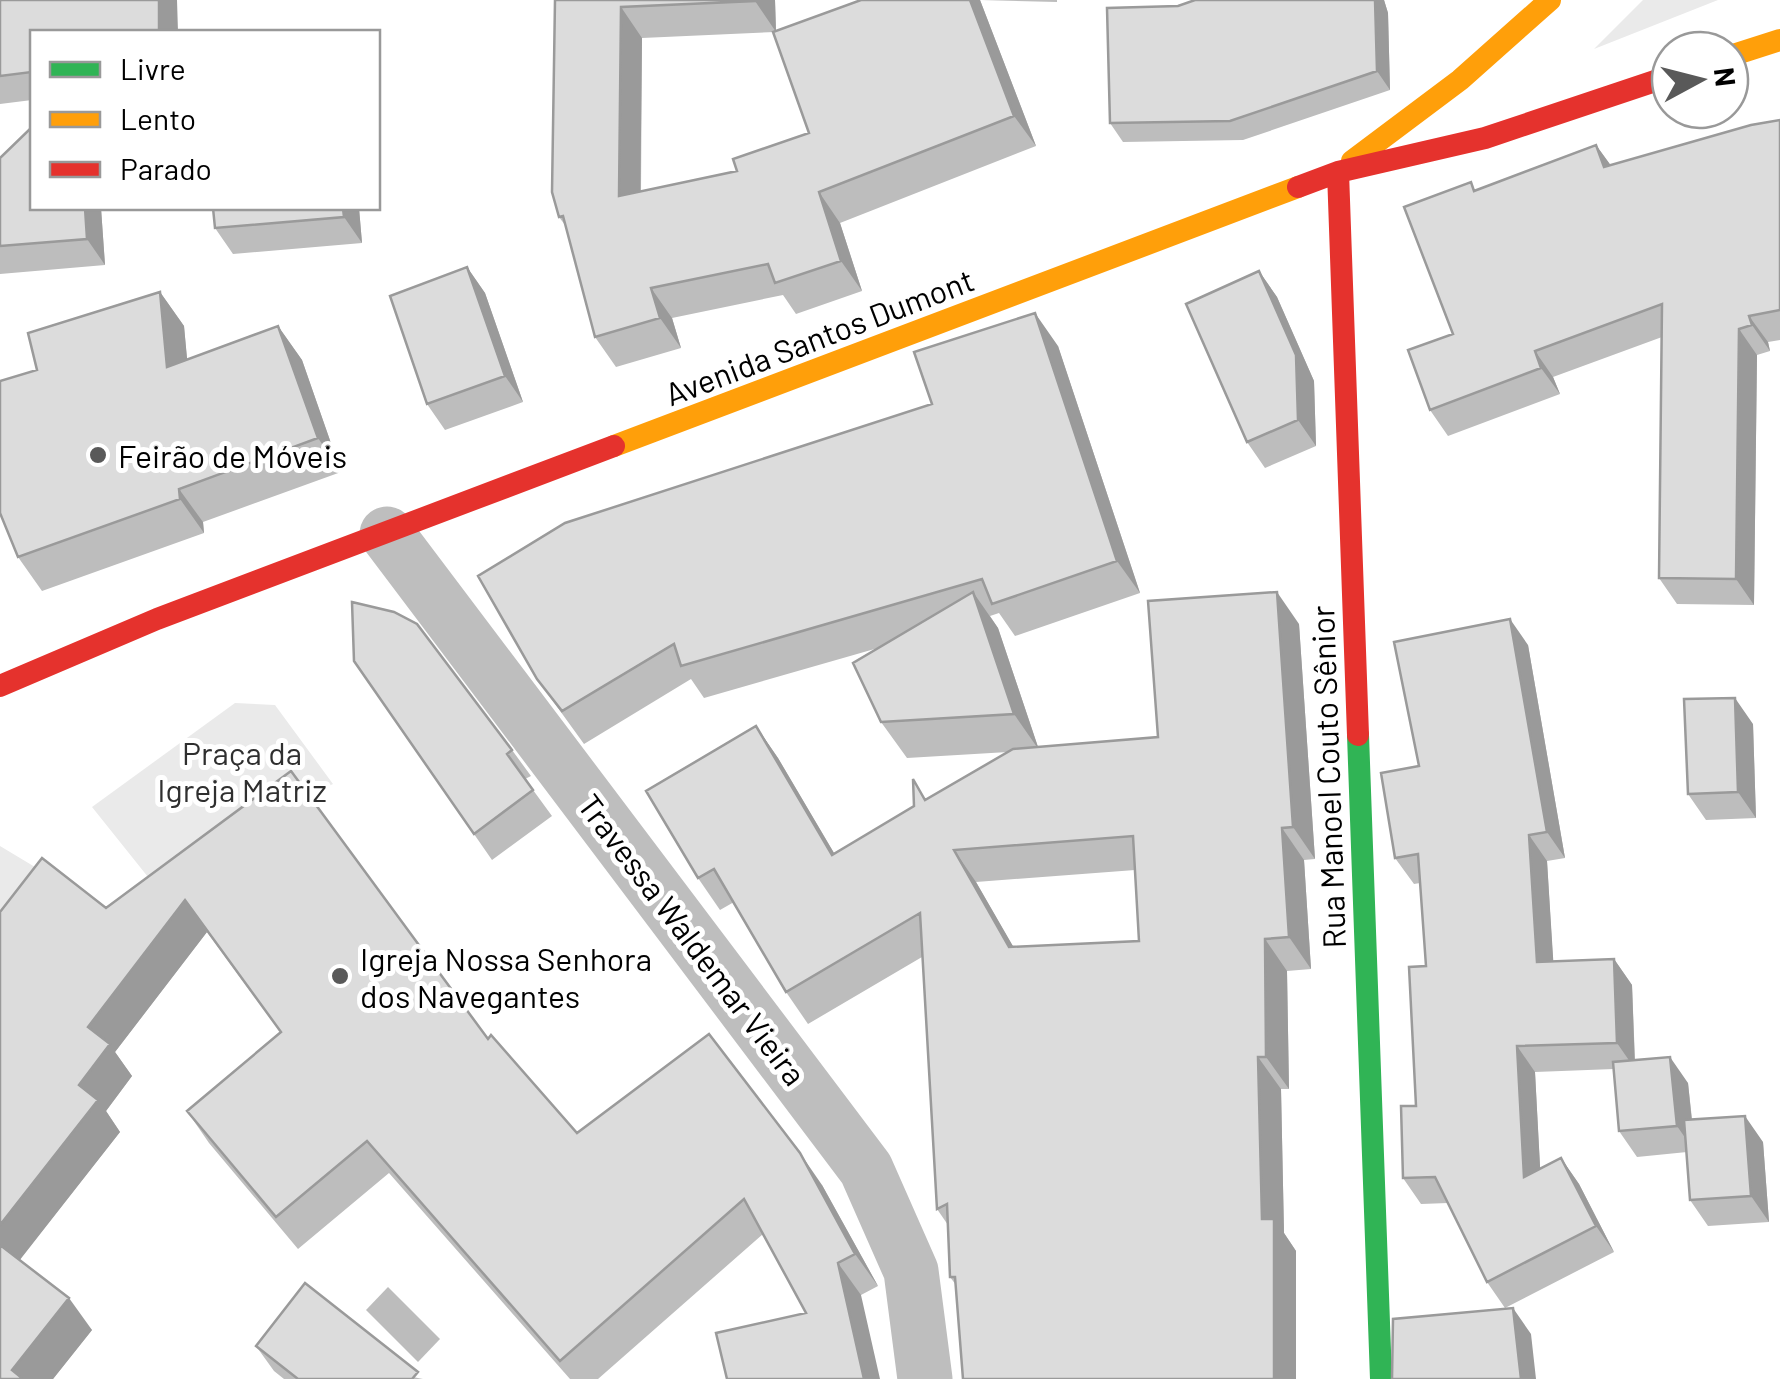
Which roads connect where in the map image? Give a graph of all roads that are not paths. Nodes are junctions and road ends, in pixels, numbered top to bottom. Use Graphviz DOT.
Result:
graph roads {
  1 [pos="1550,0"];
  2 [pos="1780,40"];
  3 [pos="1750,50"];
  4 [pos="1650,83"];
  5 [pos="1338,172"];
  6 [pos="387,534"];
  7 [pos="2,684"];
  8 [pos="925,1379"];
  9 [pos="1381,1379"];
  1 -- 5 [label="main road"];
  2 -- 3 [label="main road"];
  4 -- 5 [label="main road, Avenida Santos Dumont"];
  5 -- 6 [label="main road, Avenida Santos Dumont"];
  5 -- 9 [label="main road, Rua Manoel Couto Sênior"];
  6 -- 7 [label="main road, Avenida Santos Dumont"];
  6 -- 8 [label="street, Travessa Waldemar Vieira"];
}
